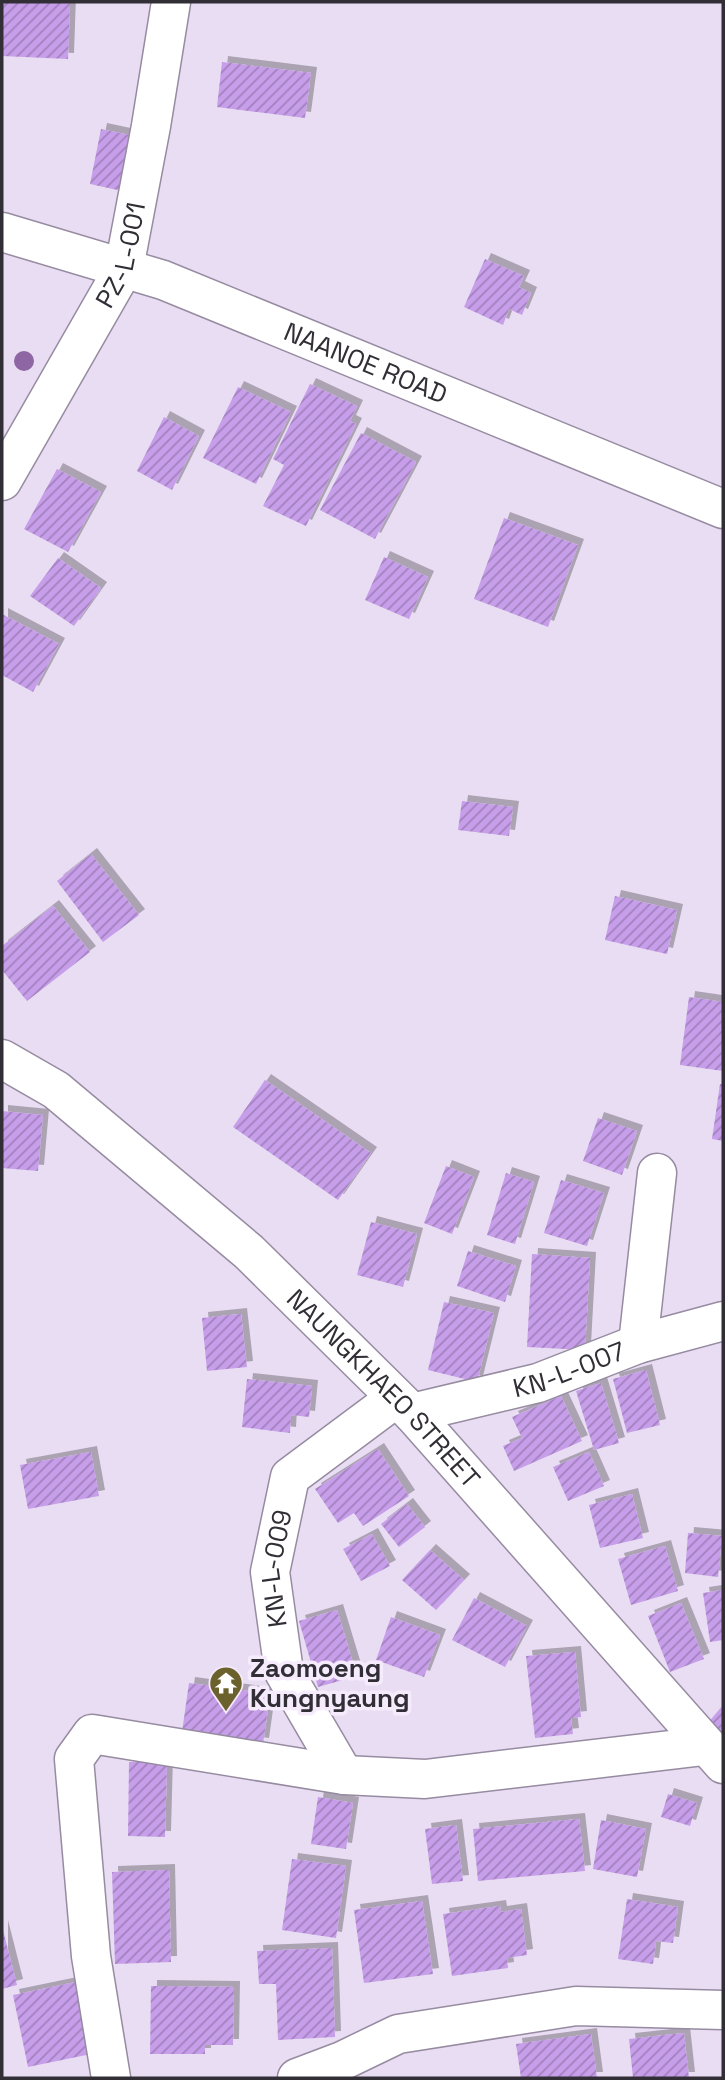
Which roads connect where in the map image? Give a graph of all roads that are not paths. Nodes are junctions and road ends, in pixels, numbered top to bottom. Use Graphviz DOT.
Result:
graph roads {
  1 [pos="171,2"];
  2 [pos="2,232"];
  3 [pos="124,268"];
  4 [pos="2,481"];
  5 [pos="723,509"];
  6 [pos="2,1059"];
  7 [pos="657,1173"];
  8 [pos="723,1321"];
  9 [pos="638,1344"];
  10 [pos="404,1406"];
  11 [pos="714,1755"];
  12 [pos="344,1775"];
  13 [pos="723,2010"];
  14 [pos="111,2078"];
  15 [pos="297,2078"];
  1 -- 3 [label="street, PZ-L-001"];
  2 -- 3 [label="street, NAANOE ROAD"];
  3 -- 4 [label="street, PZ-L-001"];
  3 -- 5 [label="street, NAANOE ROAD"];
  6 -- 10 [label="street, NAUNGKHAEO STREET"];
  7 -- 9 [label="street"];
  8 -- 9 [label="street, KN-L-007"];
  9 -- 10 [label="street, KN-L-007"];
  10 -- 11 [label="street, NAUNGKHAEO STREET"];
  10 -- 12 [label="street, KN-L-009"];
  11 -- 12 [label="street"];
  12 -- 14 [label="street"];
  13 -- 15 [label="street"];
}
